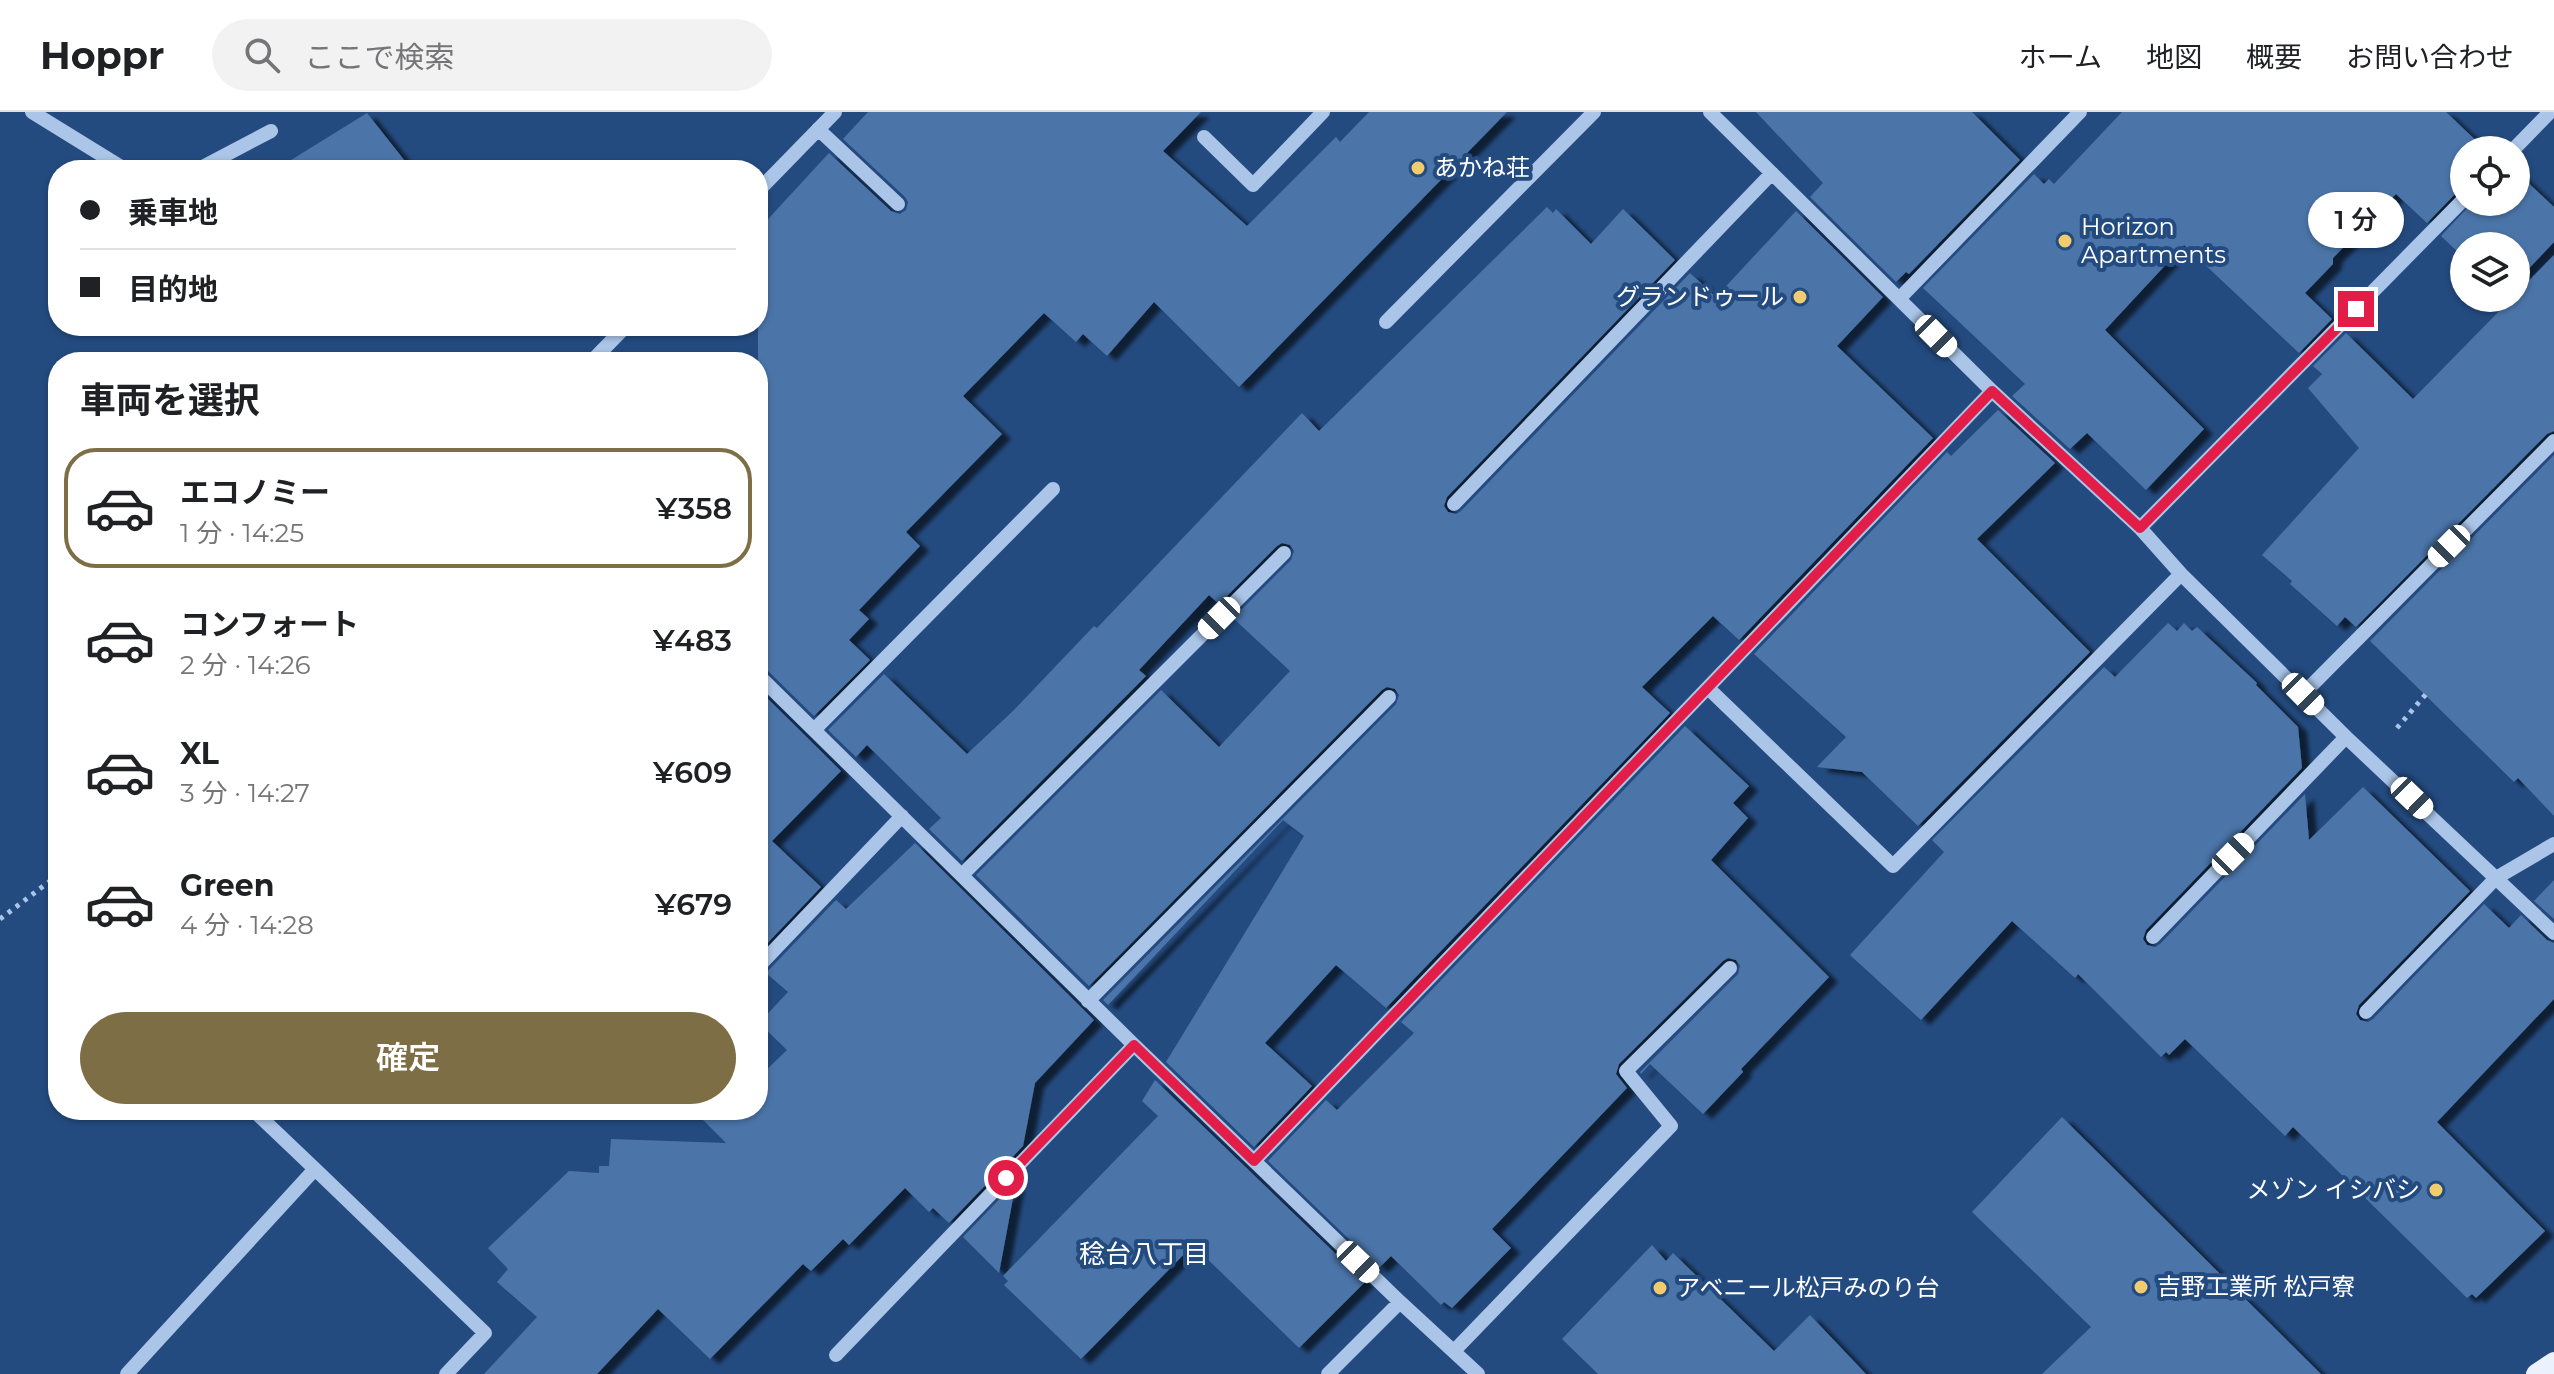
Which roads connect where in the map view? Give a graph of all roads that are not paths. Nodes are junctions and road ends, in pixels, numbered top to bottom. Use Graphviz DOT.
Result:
graph roads {
  1 [pos="32,112"];
  2 [pos="835,112"];
  3 [pos="1323,112"];
  4 [pos="1594,112"];
  5 [pos="1710,112"];
  6 [pos="2080,112"];
  7 [pos="2550,112"];
  8 [pos="818,129"];
  9 [pos="271,131"];
  10 [pos="2527,136"];
  11 [pos="1204,137"];
  12 [pos="110,160"];
  13 [pos="216,160"];
  14 [pos="1772,173"];
  15 [pos="768,181"];
  16 [pos="898,204"];
  17 [pos="2450,213"];
  18 [pos="1899,299"];
  19 [pos="1386,322"];
  20 [pos="616,336"];
  21 [pos="601,352"];
  22 [pos="1992,391"];
  23 [pos="2554,441"];
  24 [pos="1053,489"];
  25 [pos="1454,504"];
  26 [pos="2140,528"];
  27 [pos="1284,553"];
  28 [pos="2181,574"];
  29 [pos="1708,688"];
  30 [pos="768,690"];
  31 [pos="2303,694"];
  32 [pos="1389,697"];
  33 [pos="814,730"];
  34 [pos="2346,737"];
  35 [pos="902,816"];
  36 [pos="2554,844"];
  37 [pos="962,875"];
  38 [pos="2496,878"];
  39 [pos="2554,933"];
  40 [pos="2153,937"];
  41 [pos="768,957"];
  42 [pos="1730,968"];
  43 [pos="1088,1001"];
  44 [pos="2366,1012"];
  45 [pos="1134,1045"];
  46 [pos="264,1120"];
  47 [pos="1254,1161"];
  48 [pos="315,1169"];
  49 [pos="1400,1302"];
  50 [pos="1454,1351"];
  51 [pos="836,1355"];
  52 [pos="2554,1362"];
  53 [pos="127,1374"];
  54 [pos="446,1374"];
  55 [pos="1328,1374"];
  56 [pos="1478,1374"];
  57 [pos="2536,1374"];
  1 -- 12 [label="street"];
  2 -- 8 [label="street"];
  3 -- 11 [label="street"];
  4 -- 19 [label="street"];
  5 -- 14 [label="street"];
  6 -- 18 [label="street"];
  7 -- 10 [label="street"];
  8 -- 15 [label="street"];
  8 -- 16 [label="street"];
  9 -- 13 [label="street"];
  14 -- 18 [label="street"];
  14 -- 25 [label="street"];
  17 -- 26 [label="street"];
  18 -- 22 [label="street"];
  20 -- 21 [label="street"];
  22 -- 26 [label="street"];
  22 -- 29 [label="street"];
  23 -- 31 [label="street"];
  24 -- 33 [label="street"];
  26 -- 28 [label="street"];
  27 -- 37 [label="street"];
  28 -- 29 [label="street"];
  28 -- 31 [label="street"];
  29 -- 47 [label="street"];
  30 -- 33 [label="street"];
  31 -- 34 [label="street"];
  32 -- 43 [label="street"];
  33 -- 35 [label="street"];
  34 -- 38 [label="street"];
  34 -- 40 [label="street"];
  35 -- 37 [label="street"];
  35 -- 41 [label="street"];
  36 -- 38 [label="street"];
  37 -- 43 [label="street"];
  38 -- 39 [label="street"];
  38 -- 44 [label="street"];
  42 -- 50 [label="street"];
  43 -- 45 [label="street"];
  45 -- 47 [label="street"];
  45 -- 51 [label="street"];
  46 -- 48 [label="street"];
  47 -- 49 [label="street"];
  48 -- 53 [label="street"];
  48 -- 54 [label="street"];
  49 -- 50 [label="street"];
  49 -- 55 [label="street"];
  50 -- 56 [label="street"];
  52 -- 57 [label="main road"];
}
